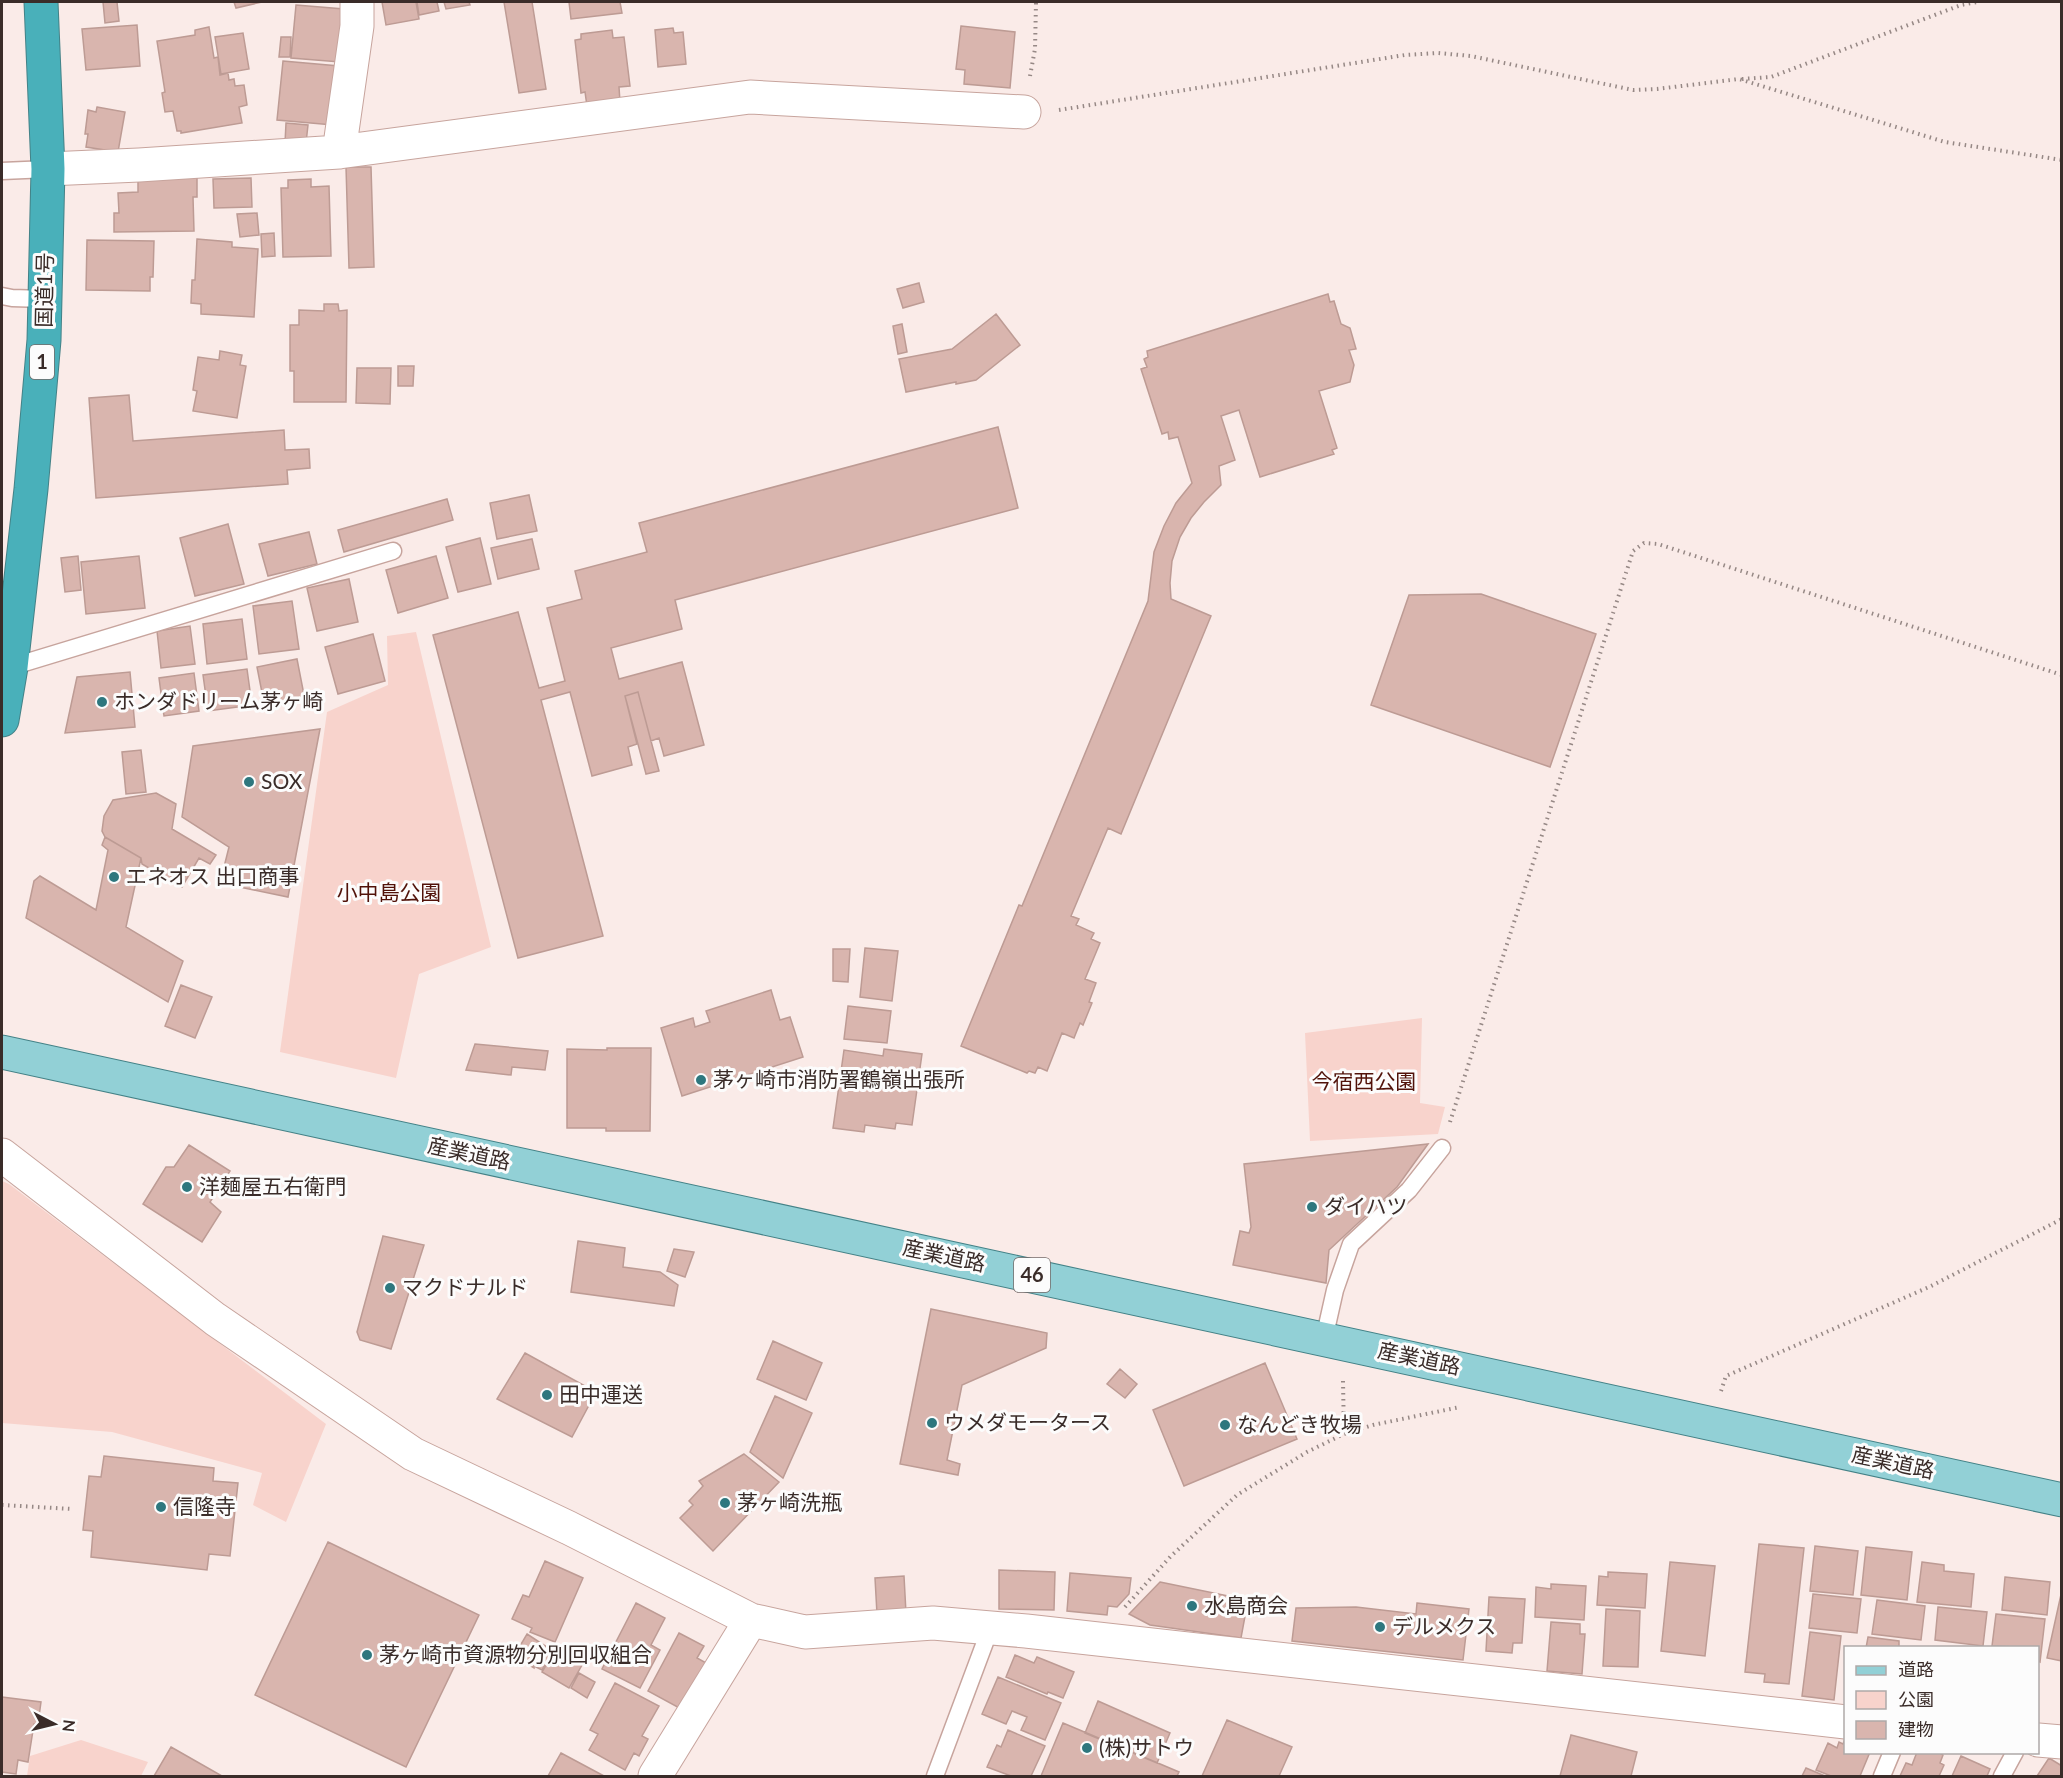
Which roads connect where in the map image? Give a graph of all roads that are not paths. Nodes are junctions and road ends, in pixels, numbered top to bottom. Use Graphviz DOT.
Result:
graph roads {
  1 [pos="41,2"];
  2 [pos="357,2"];
  3 [pos="1024,112"];
  4 [pos="339,152"];
  5 [pos="48,169"];
  6 [pos="2,171"];
  7 [pos="2,296"];
  8 [pos="44,299"];
  9 [pos="393,551"];
  10 [pos="10,667"];
  11 [pos="2,714"];
  12 [pos="2,1052"];
  13 [pos="1442,1148"];
  14 [pos="2,1155"];
  15 [pos="1324,1339"];
  16 [pos="2061,1500"];
  17 [pos="751,1620"];
  18 [pos="990,1629"];
  19 [pos="1844,1722"];
  20 [pos="2039,1740"];
  21 [pos="2061,1742"];
  22 [pos="1891,1754"];
  23 [pos="2014,1754"];
  24 [pos="655,1776"];
  25 [pos="935,1776"];
  26 [pos="1882,1776"];
  27 [pos="2002,1776"];
  1 -- 5 [label="highway, 国道1号 / 1"];
  2 -- 4 [label="street"];
  3 -- 4 [label="street"];
  4 -- 5 [label="street"];
  5 -- 6 [label="lane"];
  5 -- 8 [label="highway, 国道1号 / 1"];
  7 -- 8 [label="lane"];
  8 -- 10 [label="highway, 国道1号 / 1"];
  9 -- 10 [label="lane"];
  10 -- 11 [label="highway, 国道1号 / 1"];
  12 -- 15 [label="main road, 産業道路 / 46"];
  13 -- 15 [label="lane"];
  14 -- 17 [label="street"];
  15 -- 16 [label="main road, 産業道路 / 46"];
  17 -- 18 [label="street"];
  17 -- 24 [label="street"];
  18 -- 19 [label="street"];
  18 -- 25 [label="lane"];
  20 -- 21 [label="street"];
  22 -- 26 [label="lane"];
  23 -- 27 [label="lane"];
}
